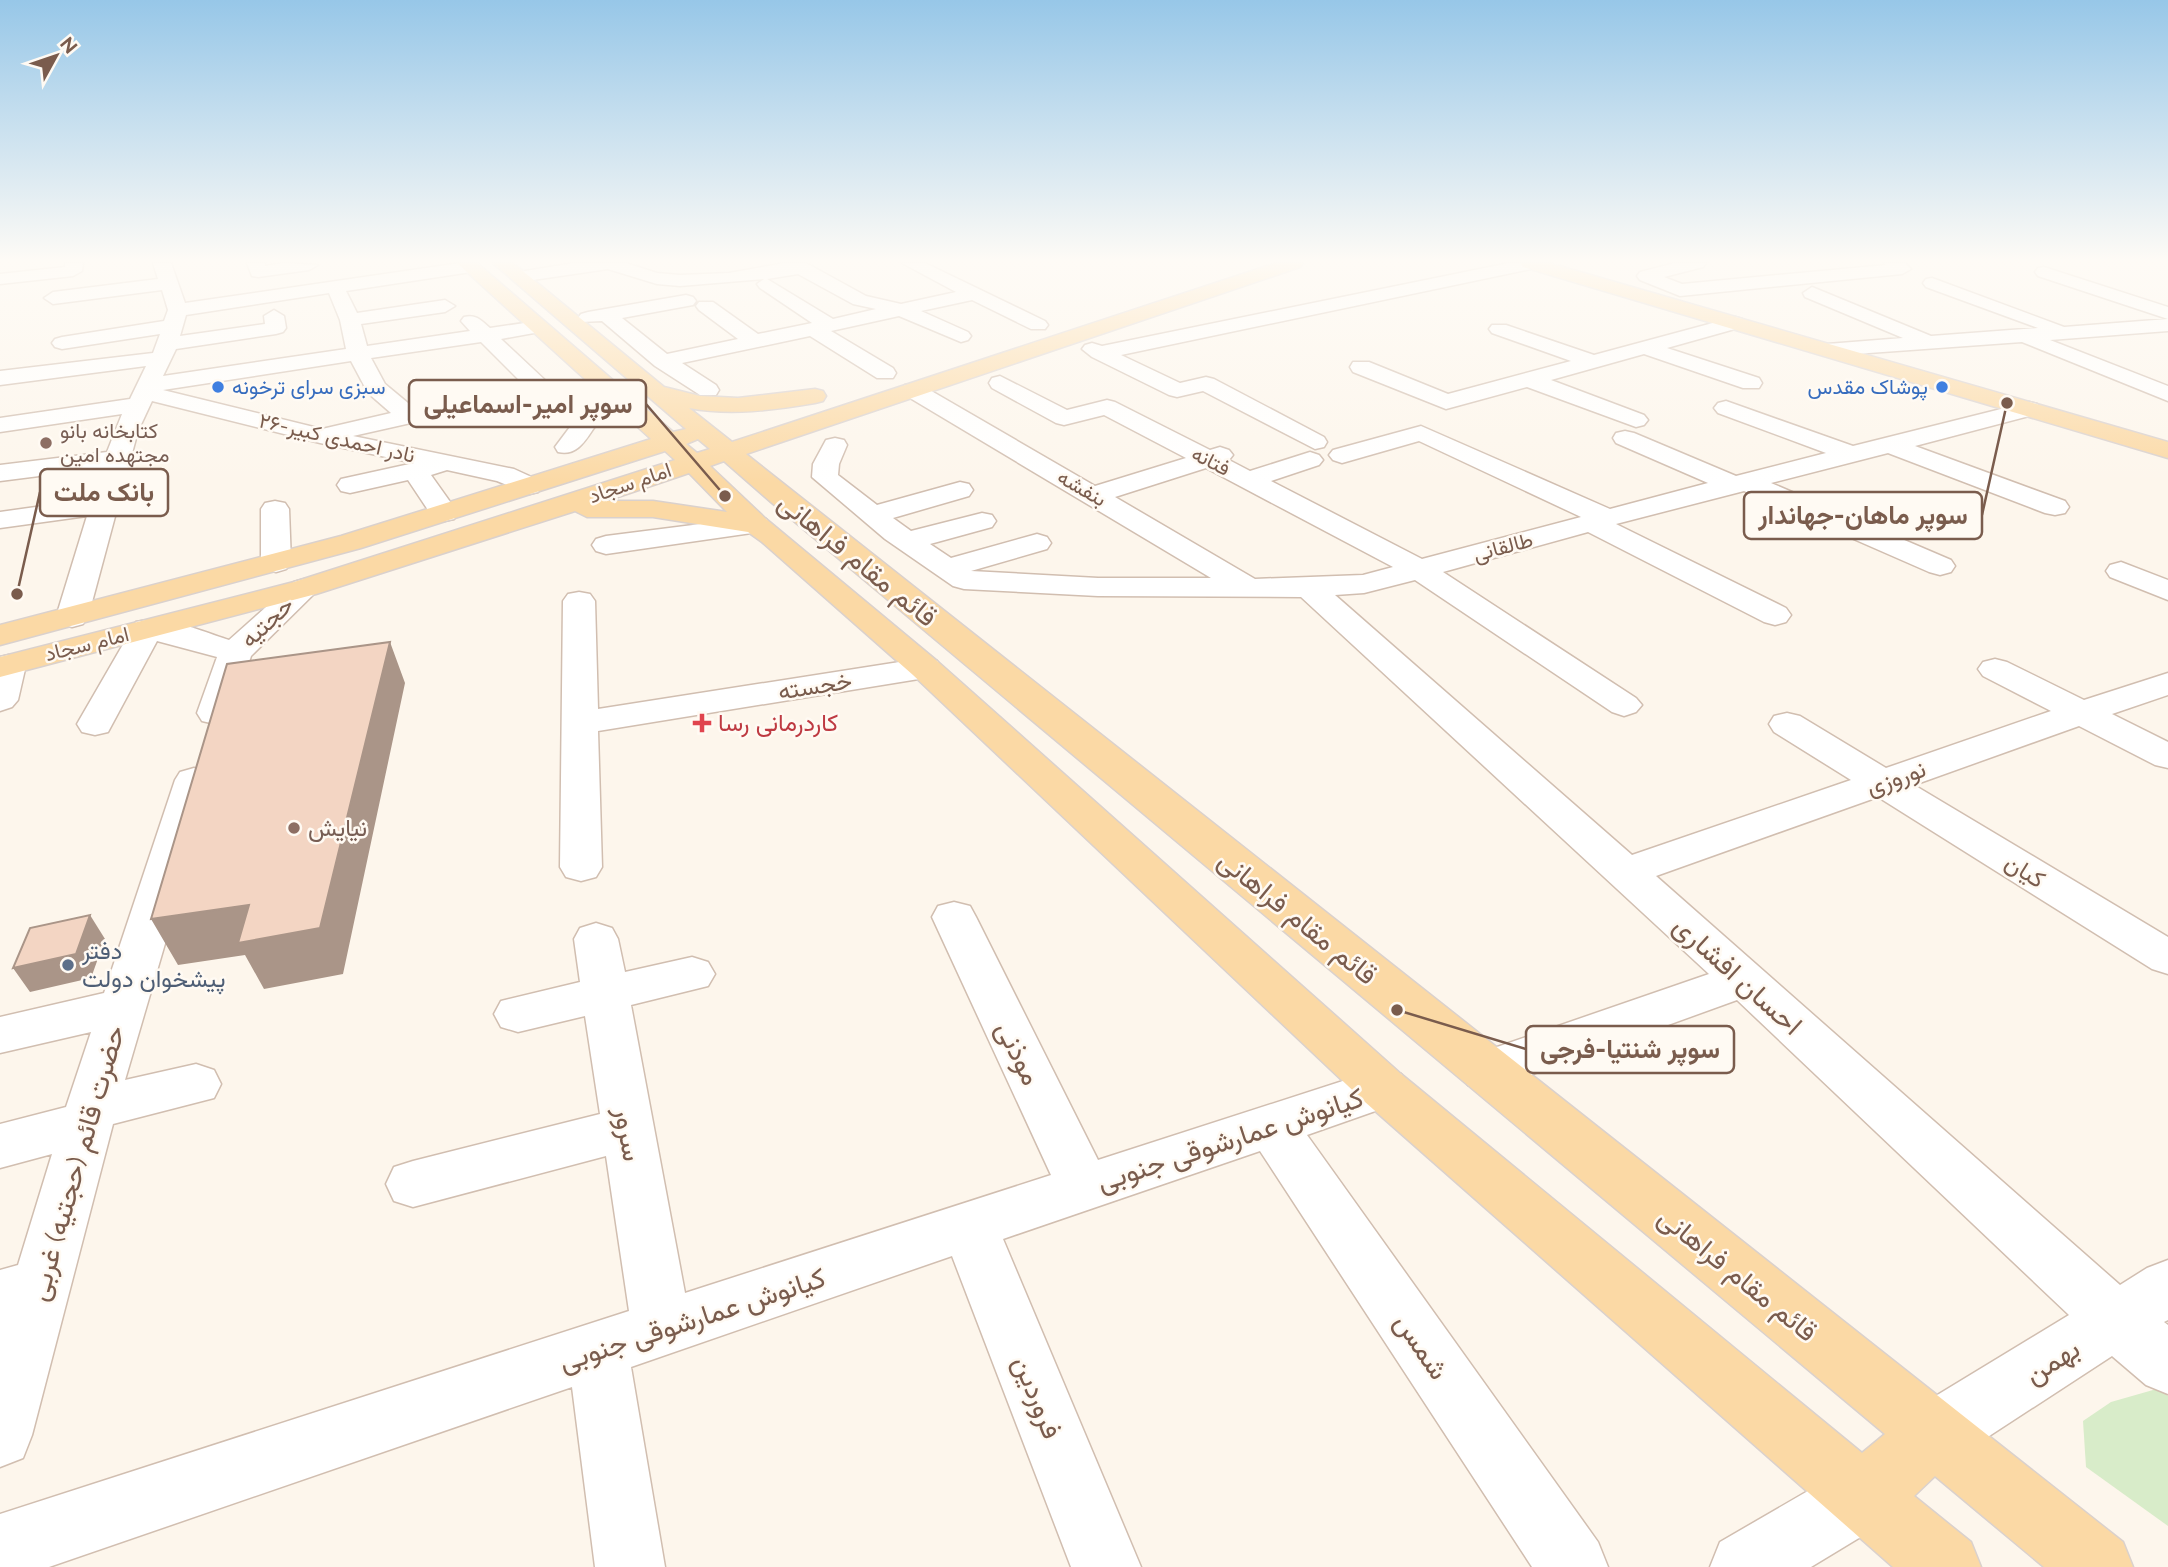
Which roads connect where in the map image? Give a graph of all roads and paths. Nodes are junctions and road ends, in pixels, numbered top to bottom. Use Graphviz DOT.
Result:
graph roads {
  1 [pos="198,336"];
  2 [pos="354,336"];
  3 [pos="477,336"];
  4 [pos="485,336"];
  5 [pos="548,336"];
  6 [pos="589,336"];
  7 [pos="632,336"];
  8 [pos="747,336"];
  9 [pos="777,336"];
  10 [pos="834,336"];
  11 [pos="1003,336"];
  12 [pos="1075,336"];
  13 [pos="1179,336"];
  14 [pos="1263,336"];
  15 [pos="1519,336"];
  16 [pos="1688,336"];
  17 [pos="1780,336"];
  18 [pos="1915,336"];
  19 [pos="2006,336"];
  20 [pos="2024,336"];
  21 [pos="1071,338"];
  22 [pos="1267,338"];
  23 [pos="161,340"];
  24 [pos="754,341"];
  25 [pos="1929,342"];
  26 [pos="62,343"];
  27 [pos="1646,348"];
  28 [pos="1827,350"];
  29 [pos="1099,353"];
  30 [pos="358,354"];
  31 [pos="663,361"];
  32 [pos="1593,362"];
  33 [pos="1361,367"];
  34 [pos="2168,372"];
  35 [pos="9,373"];
  36 [pos="886,373"];
  37 [pos="2123,376"];
  38 [pos="1530,380"];
  39 [pos="1000,383"];
  40 [pos="1751,383"];
  41 [pos="539,387"];
  42 [pos="654,390"];
  43 [pos="708,390"];
  44 [pos="914,390"];
  45 [pos="38,393"];
  46 [pos="247,394"];
  47 [pos="2168,394"];
  48 [pos="837,395"];
  49 [pos="1177,399"];
  50 [pos="475,401"];
  51 [pos="622,401"];
  52 [pos="186,402"];
  53 [pos="1107,407"];
  54 [pos="1726,408"];
  55 [pos="2029,409"];
  56 [pos="409,416"];
  57 [pos="1133,420"];
  58 [pos="493,421"];
  59 [pos="0,425"];
  60 [pos="320,436"];
  61 [pos="690,444"];
  62 [pos="835,445"];
  63 [pos="1891,445"];
  64 [pos="567,447"];
  65 [pos="1237,450"];
  66 [pos="2168,450"];
  67 [pos="1342,455"];
  68 [pos="1853,455"];
  69 [pos="1207,459"];
  70 [pos="449,463"];
  71 [pos="116,467"];
  72 [pos="415,471"];
  73 [pos="0,473"];
  74 [pos="1248,480"];
  75 [pos="1740,484"];
  76 [pos="350,485"];
  77 [pos="529,486"];
  78 [pos="883,486"];
  79 [pos="960,490"];
  80 [pos="0,491"];
  81 [pos="1096,495"];
  82 [pos="791,500"];
  83 [pos="103,506"];
  84 [pos="2055,508"];
  85 [pos="275,509"];
  86 [pos="546,512"];
  87 [pos="444,513"];
  88 [pos="873,515"];
  89 [pos="0,520"];
  90 [pos="1599,520"];
  91 [pos="982,521"];
  92 [pos="907,541"];
  93 [pos="1037,543"];
  94 [pos="606,545"];
  95 [pos="276,563"];
  96 [pos="1940,566"];
  97 [pos="1419,569"];
  98 [pos="2121,571"];
  99 [pos="955,574"];
  100 [pos="305,587"];
  101 [pos="1308,587"];
  102 [pos="1249,588"];
  103 [pos="2168,591"];
  104 [pos="579,601"];
  105 [pos="1775,615"];
  106 [pos="72,617"];
  107 [pos="147,629"];
  108 [pos="235,652"];
  109 [pos="3,656"];
  110 [pos="925,668"];
  111 [pos="1995,668"];
  112 [pos="2168,683"];
  113 [pos="0,700"];
  114 [pos="1624,705"];
  115 [pos="2083,713"];
  116 [pos="580,723"];
  117 [pos="95,724"];
  118 [pos="1787,724"];
  119 [pos="2168,757"];
  120 [pos="1882,783"];
  121 [pos="581,867"];
  122 [pos="1625,872"];
  123 [pos="954,917"];
  124 [pos="596,939"];
  125 [pos="2168,958"];
  126 [pos="692,974"];
  127 [pos="1744,979"];
  128 [pos="606,994"];
  129 [pos="120,1007"];
  130 [pos="517,1014"];
  131 [pos="0,1035"];
  132 [pos="1486,1071"];
  133 [pos="196,1084"];
  134 [pos="1383,1088"];
  135 [pos="88,1115"];
  136 [pos="1271,1125"];
  137 [pos="628,1129"];
  138 [pos="0,1146"];
  139 [pos="413,1184"];
  140 [pos="1084,1188"];
  141 [pos="969,1226"];
  142 [pos="2168,1287"];
  143 [pos="20,1292"];
  144 [pos="2117,1321"];
  145 [pos="662,1329"];
  146 [pos="598,1350"];
  147 [pos="2168,1364"];
  148 [pos="10,1368"];
  149 [pos="1934,1434"];
  150 [pos="0,1435"];
  151 [pos="1863,1497"];
  152 [pos="0,1549"];
  153 [pos="629,1567"];
  154 [pos="1106,1567"];
  155 [pos="1573,1567"];
  156 [pos="1745,1567"];
  157 [pos="1946,1567"];
  158 [pos="2098,1567"];
  1 -- 23 [label="street"];
  2 -- 30 [label="street"];
  3 -- 30 [label="street"];
  4 -- 41 [label="street"];
  5 -- 51 [label="main road"];
  6 -- 42 [label="main road"];
  7 -- 31 [label="street"];
  8 -- 24 [label="street"];
  9 -- 24 [label="street"];
  10 -- 36 [label="street"];
  11 -- 36 [label="main road, امام سجاد"];
  12 -- 21 [label="main road, امام سجاد"];
  13 -- 29 [label="street"];
  14 -- 22 [label="street"];
  15 -- 32 [label="street"];
  16 -- 27 [label="street"];
  17 -- 28 [label="main road"];
  18 -- 25 [label="street"];
  19 -- 25 [label="street"];
  20 -- 37 [label="street"];
  21 -- 29 [label="street"];
  21 -- 44 [label="main road, امام سجاد"];
  23 -- 26 [label="street"];
  23 -- 30 [label="street"];
  23 -- 35 [label="street"];
  23 -- 45 [label="street"];
  23 -- 52 [label="street, ۲۶-نادر احمدی کبیر"];
  23 -- 59 [label="street"];
  23 -- 71 [label="street"];
  24 -- 31 [label="street"];
  25 -- 28 [label="street"];
  27 -- 32 [label="street"];
  27 -- 40 [label="street"];
  28 -- 55 [label="main road"];
  29 -- 49 [label="street"];
  30 -- 56 [label="street"];
  31 -- 43 [label="street"];
  32 -- 38 [label="street"];
  33 -- 38 [label="street"];
  34 -- 37 [label="street"];
  36 -- 48 [label="main road, امام سجاد"];
  37 -- 47 [label="street"];
  38 -- 75 [label="street"];
  39 -- 53 [label="street"];
  41 -- 50 [label="street"];
  41 -- 64 [label="street"];
  42 -- 48 [label="main road"];
  42 -- 61 [label="main road"];
  44 -- 48 [label="main road, امام سجاد"];
  44 -- 81 [label="street, بنفشه"];
  46 -- 52 [label="street"];
  48 -- 61 [label="main road, امام سجاد"];
  48 -- 82 [label="main road"];
  49 -- 53 [label="street"];
  49 -- 57 [label="street"];
  49 -- 74 [label="street"];
  50 -- 56 [label="street"];
  50 -- 58 [label="street"];
  51 -- 61 [label="main road"];
  51 -- 77 [label="main road"];
  52 -- 60 [label="street, ۲۶-نادر احمدی کبیر"];
  53 -- 57 [label="street, فتانه"];
  54 -- 68 [label="street"];
  55 -- 63 [label="street, طالقانی"];
  55 -- 66 [label="main road"];
  56 -- 60 [label="street"];
  57 -- 69 [label="street, فتانه"];
  60 -- 70 [label="street, ۲۶-نادر احمدی کبیر"];
  61 -- 77 [label="main road, امام سجاد"];
  61 -- 82 [label="main road, قائم مقام فراهانی"];
  61 -- 86 [label="main road, امام سجاد"];
  62 -- 82 [label="street"];
  63 -- 68 [label="street, طالقانی"];
  63 -- 84 [label="street"];
  65 -- 69 [label="street"];
  67 -- 90 [label="street"];
  68 -- 75 [label="street, طالقانی"];
  69 -- 74 [label="street, فتانه"];
  69 -- 81 [label="street"];
  70 -- 72 [label="street"];
  70 -- 77 [label="street, ۲۶-نادر احمدی کبیر"];
  71 -- 73 [label="street"];
  71 -- 80 [label="street"];
  71 -- 83 [label="street"];
  72 -- 76 [label="street"];
  72 -- 87 [label="street"];
  74 -- 97 [label="street, فتانه"];
  75 -- 90 [label="street, طالقانی"];
  75 -- 96 [label="street"];
  77 -- 87 [label="main road, امام سجاد"];
  78 -- 82 [label="street"];
  79 -- 88 [label="street"];
  81 -- 102 [label="street, بنفشه"];
  82 -- 86 [label="main road"];
  82 -- 88 [label="street"];
  82 -- 94 [label="street"];
  82 -- 110 [label="main road, قائم مقام فراهانی"];
  82 -- 132 [label="main road, قائم مقام فراهانی"];
  83 -- 89 [label="street"];
  83 -- 106 [label="street"];
  85 -- 95 [label="street"];
  86 -- 100 [label="main road, امام سجاد"];
  87 -- 95 [label="main road, امام سجاد"];
  88 -- 92 [label="street"];
  90 -- 97 [label="street, طالقانی"];
  90 -- 105 [label="street"];
  91 -- 92 [label="street"];
  92 -- 99 [label="street"];
  93 -- 99 [label="street"];
  95 -- 106 [label="main road, امام سجاد"];
  97 -- 101 [label="street, طالقانی"];
  97 -- 114 [label="street, فتانه"];
  98 -- 103 [label="street"];
  99 -- 102 [label="street, طالقانی"];
  100 -- 107 [label="main road, امام سجاد"];
  100 -- 108 [label="street, حجتیه"];
  101 -- 102 [label="street, طالقانی"];
  101 -- 122 [label="street, احسان افشاری"];
  104 -- 116 [label="street"];
  106 -- 109 [label="main road, امام سجاد"];
  107 -- 108 [label="street, حجتیه"];
  107 -- 109 [label="main road, امام سجاد"];
  107 -- 117 [label="street"];
  108 -- 129 [label="street, حضرت قائم (حجتیه) غربی"];
  109 -- 113 [label="street"];
  110 -- 116 [label="street, خجسته"];
  110 -- 134 [label="main road, قائم مقام فراهانی"];
  111 -- 115 [label="street"];
  112 -- 115 [label="street, نوروزی"];
  115 -- 119 [label="street"];
  115 -- 120 [label="street, نوروزی"];
  116 -- 121 [label="street"];
  118 -- 120 [label="street, کیان"];
  120 -- 122 [label="street, نوروزی"];
  120 -- 125 [label="street, کیان"];
  122 -- 127 [label="street, احسان افشاری"];
  123 -- 140 [label="street, موذنی"];
  124 -- 128 [label="street, سرور"];
  126 -- 128 [label="street"];
  127 -- 132 [label="street"];
  127 -- 144 [label="street, احسان افشاری"];
  128 -- 130 [label="street"];
  128 -- 137 [label="street, سرور"];
  129 -- 131 [label="street"];
  129 -- 135 [label="street, حضرت قائم (حجتیه) غربی"];
  132 -- 149 [label="main road, قائم مقام فراهانی"];
  133 -- 135 [label="street"];
  134 -- 136 [label="street, کیانوش عمارشوقی جنوبی"];
  134 -- 151 [label="main road, قائم مقام فراهانی"];
  135 -- 138 [label="street"];
  135 -- 143 [label="street, حضرت قائم (حجتیه) غربی"];
  136 -- 140 [label="street, کیانوش عمارشوقی جنوبی"];
  136 -- 155 [label="street, شمس"];
  137 -- 139 [label="street"];
  137 -- 145 [label="street, سرور"];
  140 -- 141 [label="street, کیانوش عمارشوقی جنوبی"];
  141 -- 145 [label="street, کیانوش عمارشوقی جنوبی"];
  141 -- 154 [label="street, فروردین"];
  142 -- 144 [label="street, بهمن"];
  143 -- 148 [label="street, حضرت قائم (حجتیه) غربی"];
  144 -- 147 [label="street, احسان افشاری"];
  144 -- 149 [label="street, بهمن"];
  145 -- 146 [label="street, کیانوش عمارشوقی جنوبی"];
  146 -- 152 [label="street, کیانوش عمارشوقی جنوبی"];
  146 -- 153 [label="street"];
  148 -- 150 [label="street, حضرت قائم (حجتیه) غربی"];
  149 -- 151 [label="main road"];
  149 -- 158 [label="main road, قائم مقام فراهانی"];
  151 -- 156 [label="street"];
  151 -- 157 [label="main road, قائم مقام فراهانی"];
}
